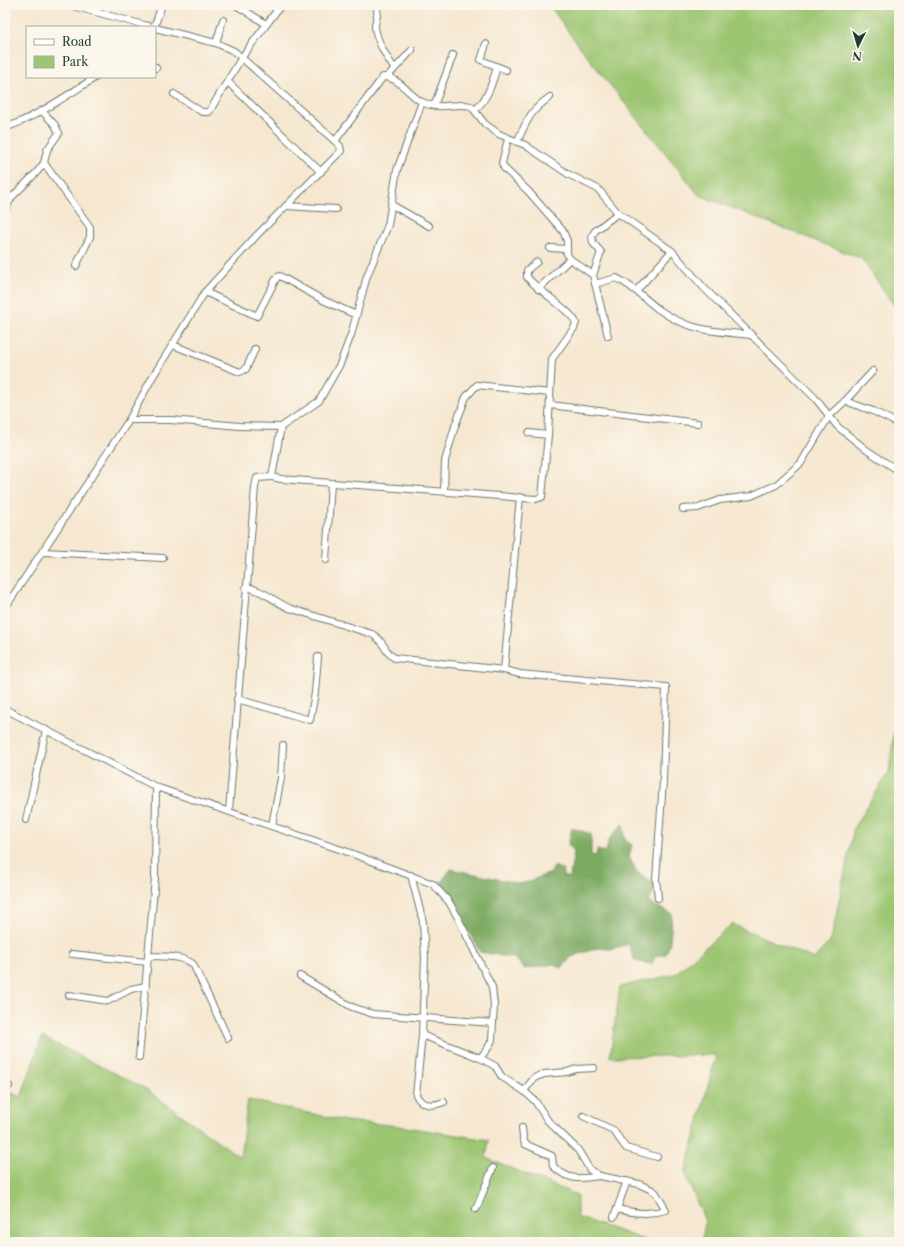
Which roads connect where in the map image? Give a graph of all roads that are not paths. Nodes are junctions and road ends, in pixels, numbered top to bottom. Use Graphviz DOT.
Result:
graph roads {
  1 [pos="69,5"];
  2 [pos="162,5"];
  3 [pos="236,5"];
  4 [pos="280,5"];
  5 [pos="376,5"];
  6 [pos="223,20"];
  7 [pos="266,24"];
  8 [pos="148,26"];
  9 [pos="152,26"];
  10 [pos="156,28"];
  11 [pos="216,43"];
  12 [pos="486,44"];
  13 [pos="412,50"];
  14 [pos="453,55"];
  15 [pos="242,57"];
  16 [pos="497,67"];
  17 [pos="394,68"];
  18 [pos="506,70"];
  19 [pos="387,77"];
  20 [pos="94,78"];
  21 [pos="228,82"];
  22 [pos="174,94"];
  23 [pos="550,97"];
  24 [pos="422,102"];
  25 [pos="434,106"];
  26 [pos="475,110"];
  27 [pos="42,111"];
  28 [pos="5,128"];
  29 [pos="508,138"];
  30 [pos="335,141"];
  31 [pos="517,142"];
  32 [pos="44,163"];
  33 [pos="321,172"];
  34 [pos="392,205"];
  35 [pos="286,206"];
  36 [pos="336,209"];
  37 [pos="5,210"];
  38 [pos="618,213"];
  39 [pos="429,226"];
  40 [pos="550,248"];
  41 [pos="566,249"];
  42 [pos="672,251"];
  43 [pos="570,258"];
  44 [pos="537,262"];
  45 [pos="76,266"];
  46 [pos="593,275"];
  47 [pos="595,284"];
  48 [pos="538,289"];
  49 [pos="636,291"];
  50 [pos="205,292"];
  51 [pos="356,315"];
  52 [pos="751,335"];
  53 [pos="608,336"];
  54 [pos="173,345"];
  55 [pos="255,349"];
  56 [pos="873,371"];
  57 [pos="550,393"];
  58 [pos="845,401"];
  59 [pos="550,405"];
  60 [pos="829,416"];
  61 [pos="129,420"];
  62 [pos="698,423"];
  63 [pos="899,424"];
  64 [pos="281,427"];
  65 [pos="529,433"];
  66 [pos="548,435"];
  67 [pos="899,471"];
  68 [pos="272,477"];
  69 [pos="331,483"];
  70 [pos="444,491"];
  71 [pos="520,497"];
  72 [pos="683,509"];
  73 [pos="43,552"];
  74 [pos="163,558"];
  75 [pos="326,560"];
  76 [pos="246,587"];
  77 [pos="5,608"];
  78 [pos="318,657"];
  79 [pos="504,670"];
  80 [pos="237,699"];
  81 [pos="5,709"];
  82 [pos="46,730"];
  83 [pos="283,745"];
  84 [pos="156,787"];
  85 [pos="229,811"];
  86 [pos="26,820"];
  87 [pos="272,826"];
  88 [pos="411,875"];
  89 [pos="658,898"];
  90 [pos="72,954"];
  91 [pos="148,959"];
  92 [pos="300,976"];
  93 [pos="146,986"];
  94 [pos="69,995"];
  95 [pos="422,1019"];
  96 [pos="493,1023"];
  97 [pos="422,1035"];
  98 [pos="228,1038"];
  99 [pos="139,1057"];
  100 [pos="480,1058"];
  101 [pos="594,1068"];
  102 [pos="524,1091"];
  103 [pos="444,1102"];
  104 [pos="583,1116"];
  105 [pos="522,1128"];
  106 [pos="657,1157"];
  107 [pos="492,1168"];
  108 [pos="600,1176"];
  109 [pos="627,1181"];
  110 [pos="476,1209"];
  111 [pos="617,1209"];
  112 [pos="614,1217"];
  1 -- 8 [label="street"];
  2 -- 9 [label="street"];
  3 -- 7 [label="street"];
  4 -- 7 [label="street"];
  5 -- 17 [label="street"];
  6 -- 11 [label="street"];
  7 -- 15 [label="street"];
  10 -- 11 [label="street"];
  11 -- 15 [label="street"];
  12 -- 16 [label="street"];
  13 -- 17 [label="street"];
  14 -- 25 [label="street"];
  15 -- 21 [label="street"];
  15 -- 30 [label="street"];
  16 -- 18 [label="street"];
  16 -- 26 [label="street"];
  17 -- 19 [label="street"];
  19 -- 24 [label="street"];
  19 -- 30 [label="street"];
  20 -- 27 [label="street"];
  21 -- 22 [label="street"];
  21 -- 33 [label="street"];
  23 -- 31 [label="street"];
  24 -- 25 [label="street"];
  24 -- 34 [label="street"];
  25 -- 26 [label="street"];
  26 -- 29 [label="street"];
  27 -- 28 [label="street"];
  27 -- 32 [label="street"];
  29 -- 31 [label="street"];
  29 -- 41 [label="street"];
  30 -- 33 [label="street"];
  31 -- 38 [label="street"];
  32 -- 37 [label="street"];
  32 -- 45 [label="street"];
  33 -- 35 [label="street"];
  34 -- 39 [label="street"];
  34 -- 51 [label="street"];
  35 -- 36 [label="street"];
  35 -- 50 [label="street"];
  38 -- 42 [label="street"];
  38 -- 46 [label="street"];
  40 -- 41 [label="street"];
  41 -- 43 [label="street"];
  42 -- 49 [label="street"];
  42 -- 52 [label="street"];
  43 -- 46 [label="street"];
  43 -- 48 [label="street"];
  44 -- 48 [label="street"];
  46 -- 47 [label="street"];
  47 -- 49 [label="street"];
  47 -- 53 [label="street"];
  48 -- 57 [label="street"];
  49 -- 52 [label="street"];
  50 -- 51 [label="street"];
  50 -- 54 [label="street"];
  51 -- 64 [label="street"];
  52 -- 60 [label="street"];
  54 -- 55 [label="street"];
  54 -- 61 [label="street"];
  56 -- 58 [label="street"];
  57 -- 59 [label="street"];
  57 -- 70 [label="street"];
  58 -- 60 [label="street"];
  58 -- 63 [label="street"];
  59 -- 62 [label="street"];
  59 -- 66 [label="street"];
  60 -- 67 [label="street"];
  60 -- 72 [label="street"];
  61 -- 64 [label="street"];
  61 -- 73 [label="street"];
  64 -- 68 [label="street"];
  65 -- 66 [label="street"];
  66 -- 71 [label="street"];
  68 -- 69 [label="street"];
  68 -- 76 [label="street"];
  69 -- 70 [label="street"];
  69 -- 75 [label="street"];
  70 -- 71 [label="street"];
  71 -- 79 [label="street"];
  73 -- 74 [label="street"];
  73 -- 77 [label="street"];
  76 -- 79 [label="street"];
  76 -- 80 [label="street"];
  78 -- 80 [label="street"];
  79 -- 89 [label="street"];
  80 -- 85 [label="street"];
  81 -- 82 [label="street"];
  82 -- 84 [label="street"];
  82 -- 86 [label="street"];
  83 -- 87 [label="street"];
  84 -- 85 [label="street"];
  84 -- 91 [label="street"];
  85 -- 87 [label="street"];
  87 -- 88 [label="street"];
  88 -- 95 [label="street"];
  88 -- 96 [label="street"];
  90 -- 91 [label="street"];
  91 -- 93 [label="street"];
  91 -- 98 [label="street"];
  92 -- 95 [label="street"];
  93 -- 94 [label="street"];
  93 -- 99 [label="street"];
  95 -- 96 [label="street"];
  95 -- 97 [label="street"];
  96 -- 100 [label="street"];
  97 -- 100 [label="street"];
  97 -- 103 [label="street"];
  100 -- 102 [label="street"];
  101 -- 102 [label="street"];
  102 -- 108 [label="street"];
  104 -- 106 [label="street"];
  105 -- 108 [label="street"];
  107 -- 110 [label="street"];
  108 -- 109 [label="street"];
  109 -- 111 [label="street"];
  109 -- 111 [label="street"];
  111 -- 112 [label="street"];
}
